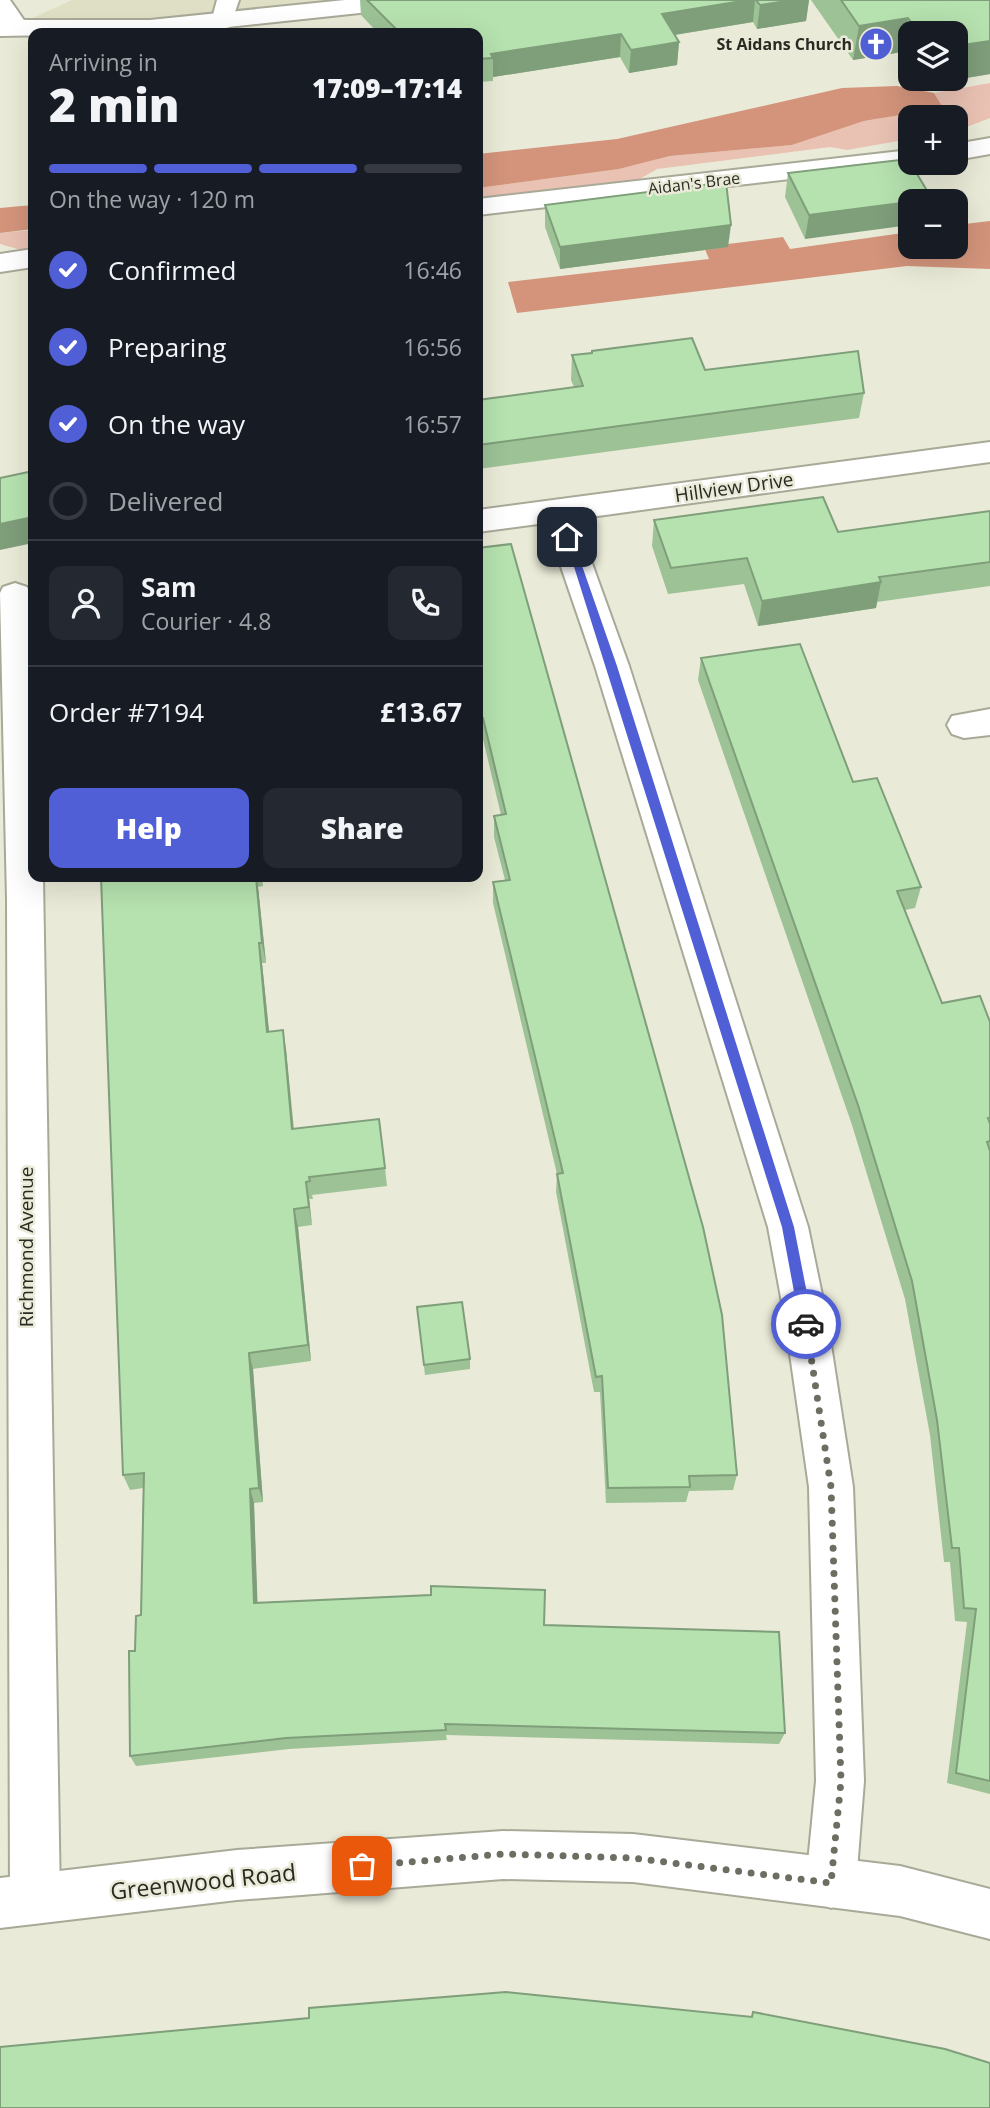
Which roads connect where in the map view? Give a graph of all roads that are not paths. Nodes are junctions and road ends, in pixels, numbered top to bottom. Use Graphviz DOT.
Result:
graph roads {
  1 [pos="416,0"];
  2 [pos="0,3"];
  3 [pos="61,5"];
  4 [pos="225,11"];
  5 [pos="8,27"];
  6 [pos="990,146"];
  7 [pos="968,150"];
  8 [pos="898,159"];
  9 [pos="483,206"];
  10 [pos="28,259"];
  11 [pos="0,262"];
  12 [pos="990,452"];
  13 [pos="558,511"];
  14 [pos="483,520"];
  15 [pos="16,595"];
  16 [pos="831,1883"];
  17 [pos="17,1901"];
  18 [pos="990,1914"];
  1 -- 4 [label="street"];
  2 -- 5 [label="street"];
  3 -- 5 [label="street"];
  4 -- 5 [label="street"];
  6 -- 7 [label="street"];
  8 -- 9 [label="street, Aidan's Brae"];
  10 -- 11 [label="street"];
  12 -- 13 [label="street, Hillview Drive"];
  13 -- 14 [label="street, Hillview Drive"];
  13 -- 16 [label="street"];
  15 -- 17 [label="street, Richmond Avenue"];
  16 -- 17 [label="street, Greenwood Road"];
  16 -- 18 [label="street, Greenwood Road"];
}
